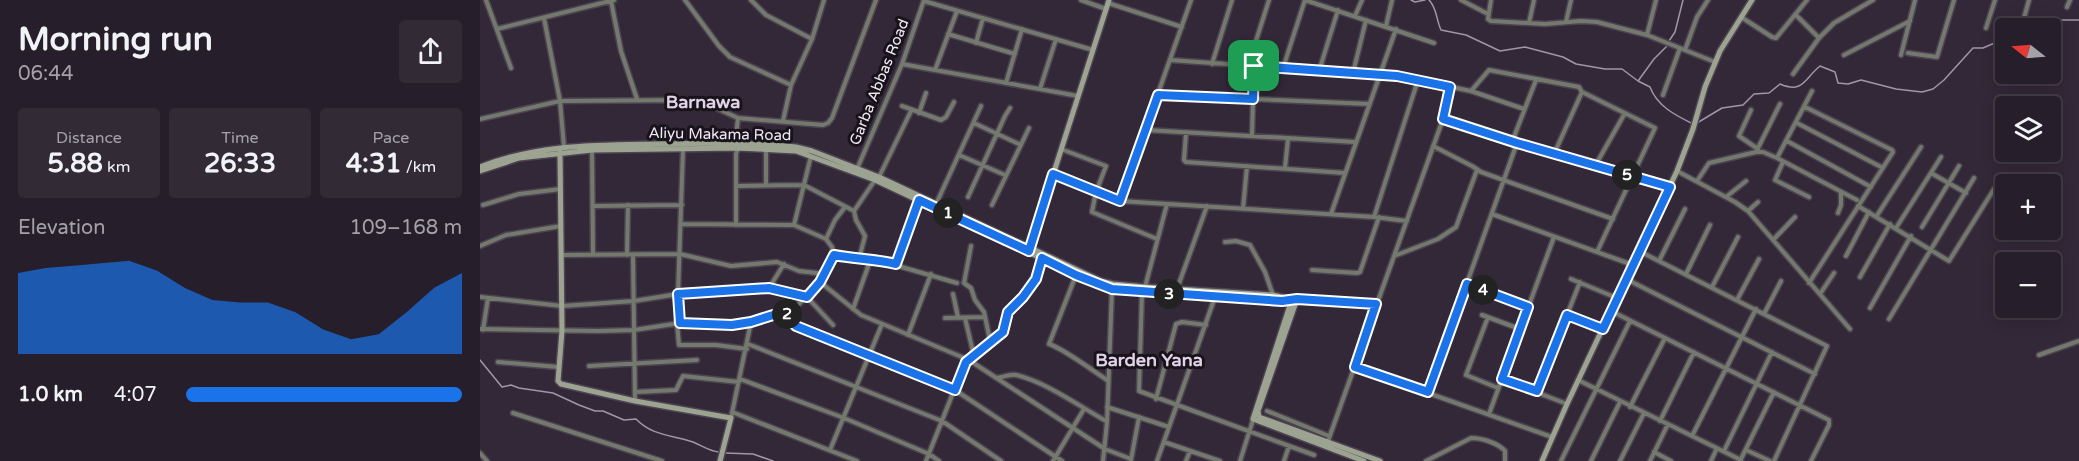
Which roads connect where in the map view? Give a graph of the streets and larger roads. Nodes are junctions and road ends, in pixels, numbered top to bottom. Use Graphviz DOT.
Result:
graph roads {
  1 [pos="486,0"];
  2 [pos="613,0"];
  3 [pos="685,0"];
  4 [pos="751,0"];
  5 [pos="824,0"];
  6 [pos="876,0"];
  7 [pos="1081,0"];
  8 [pos="1191,0"];
  9 [pos="1232,0"];
  10 [pos="1269,0"];
  11 [pos="1305,0"];
  12 [pos="1362,0"];
  13 [pos="1392,0"];
  14 [pos="1461,0"];
  15 [pos="1491,0"];
  16 [pos="1534,0"];
  17 [pos="1571,0"];
  18 [pos="1656,0"];
  19 [pos="1708,0"];
  20 [pos="1752,0"];
  21 [pos="1807,0"];
  22 [pos="1874,0"];
  23 [pos="1915,0"];
  24 [pos="1954,0"];
  25 [pos="1995,0"];
  26 [pos="2029,0"];
  27 [pos="2070,0"];
  28 [pos="924,1"];
  29 [pos="1107,4"];
  30 [pos="2067,7"];
  31 [pos="957,10"];
  32 [pos="1338,10"];
  33 [pos="1488,14"];
  34 [pos="1796,15"];
  35 [pos="1355,16"];
  36 [pos="1740,17"];
  37 [pos="544,18"];
  38 [pos="983,18"];
  39 [pos="2024,18"];
  40 [pos="1366,20"];
  41 [pos="1910,21"];
  42 [pos="1566,22"];
  43 [pos="1529,23"];
  44 [pos="1386,26"];
  45 [pos="1182,27"];
  46 [pos="1986,28"];
  47 [pos="497,29"];
  48 [pos="1022,29"];
  49 [pos="1396,29"];
  50 [pos="948,34"];
  51 [pos="1647,35"];
  52 [pos="1820,38"];
  53 [pos="812,39"];
  54 [pos="1056,39"];
  55 [pos="976,43"];
  56 [pos="1434,43"];
  57 [pos="1682,49"];
  58 [pos="1093,50"];
  59 [pos="1908,53"];
  60 [pos="1015,54"];
  61 [pos="1844,55"];
  62 [pos="1901,55"];
  63 [pos="1170,60"];
  64 [pos="1715,62"];
  65 [pos="902,64"];
  66 [pos="1212,64"];
  67 [pos="1251,66"];
  68 [pos="511,68"];
  69 [pos="1283,68"];
  70 [pos="935,70"];
  71 [pos="1318,71"];
  72 [pos="1353,73"];
  73 [pos="1793,74"];
  74 [pos="1380,75"];
  75 [pos="1418,80"];
  76 [pos="1536,80"];
  77 [pos="1006,82"];
  78 [pos="790,85"];
  79 [pos="1450,87"];
  80 [pos="1040,89"];
  81 [pos="1471,91"];
  82 [pos="1812,91"];
  83 [pos="1582,92"];
  84 [pos="926,93"];
  85 [pos="1158,95"];
  86 [pos="1663,95"];
  87 [pos="1078,96"];
  88 [pos="637,99"];
  89 [pos="1253,99"];
  90 [pos="560,101"];
  91 [pos="954,102"];
  92 [pos="1370,104"];
  93 [pos="1780,104"];
  94 [pos="902,106"];
  95 [pos="981,106"];
  96 [pos="1805,107"];
  97 [pos="1010,108"];
  98 [pos="1524,109"];
  99 [pos="1751,110"];
  100 [pos="911,111"];
  101 [pos="1625,112"];
  102 [pos="919,113"];
  103 [pos="480,118"];
  104 [pos="738,118"];
  105 [pos="1443,119"];
  106 [pos="783,121"];
  107 [pos="974,123"];
  108 [pos="1797,123"];
  109 [pos="1029,128"];
  110 [pos="1146,130"];
  111 [pos="1186,133"];
  112 [pos="997,134"];
  113 [pos="1252,136"];
  114 [pos="1288,139"];
  115 [pos="1787,141"];
  116 [pos="1355,142"];
  117 [pos="1514,142"];
  118 [pos="1021,145"];
  119 [pos="1433,146"];
  120 [pos="634,147"];
  121 [pos="736,147"];
  122 [pos="1922,147"];
  123 [pos="683,149"];
  124 [pos="766,149"];
  125 [pos="1061,149"];
  126 [pos="562,150"];
  127 [pos="592,150"];
  128 [pos="1757,151"];
  129 [pos="1554,154"];
  130 [pos="811,155"];
  131 [pos="959,155"];
  132 [pos="1941,157"];
  133 [pos="1777,158"];
  134 [pos="1783,162"];
  135 [pos="982,165"];
  136 [pos="1247,166"];
  137 [pos="1595,166"];
  138 [pos="1959,166"];
  139 [pos="1285,168"];
  140 [pos="1883,168"];
  141 [pos="480,169"];
  142 [pos="857,170"];
  143 [pos="1477,170"];
  144 [pos="1677,171"];
  145 [pos="1345,173"];
  146 [pos="1931,173"];
  147 [pos="1053,174"];
  148 [pos="1005,175"];
  149 [pos="1633,177"];
  150 [pos="877,178"];
  151 [pos="1974,178"];
  152 [pos="1504,181"];
  153 [pos="1746,181"];
  154 [pos="1697,182"];
  155 [pos="1949,183"];
  156 [pos="766,185"];
  157 [pos="804,185"];
  158 [pos="736,186"];
  159 [pos="1670,187"];
  160 [pos="1870,187"];
  161 [pos="561,189"];
  162 [pos="1994,189"];
  163 [pos="1839,190"];
  164 [pos="1096,192"];
  165 [pos="1966,193"];
  166 [pos="968,197"];
  167 [pos="1726,197"];
  168 [pos="1809,197"];
  169 [pos="919,200"];
  170 [pos="1857,200"];
  171 [pos="1120,201"];
  172 [pos="937,202"];
  173 [pos="1758,202"];
  174 [pos="1167,204"];
  175 [pos="483,205"];
  176 [pos="628,205"];
  177 [pos="682,205"];
  178 [pos="992,205"];
  179 [pos="592,206"];
  180 [pos="1207,206"];
  181 [pos="1858,206"];
  182 [pos="844,207"];
  183 [pos="1243,209"];
  184 [pos="1685,209"];
  185 [pos="854,211"];
  186 [pos="1748,211"];
  187 [pos="1869,212"];
  188 [pos="1838,213"];
  189 [pos="1331,214"];
  190 [pos="1492,214"];
  191 [pos="1876,216"];
  192 [pos="1376,217"];
  193 [pos="1795,217"];
  194 [pos="1613,219"];
  195 [pos="1407,221"];
  196 [pos="682,224"];
  197 [pos="1890,224"];
  198 [pos="736,225"];
  199 [pos="794,225"];
  200 [pos="1710,225"];
  201 [pos="561,226"];
  202 [pos="1922,227"];
  203 [pos="1896,228"];
  204 [pos="1911,236"];
  205 [pos="1554,237"];
  206 [pos="1738,237"];
  207 [pos="826,239"];
  208 [pos="1157,239"];
  209 [pos="1773,240"];
  210 [pos="1225,242"];
  211 [pos="480,246"];
  212 [pos="971,246"];
  213 [pos="1030,249"];
  214 [pos="1931,249"];
  215 [pos="1639,251"];
  216 [pos="1597,252"];
  217 [pos="592,254"];
  218 [pos="680,254"];
  219 [pos="562,255"];
  220 [pos="627,255"];
  221 [pos="633,255"];
  222 [pos="834,255"];
  223 [pos="1394,256"];
  224 [pos="1846,256"];
  225 [pos="1042,258"];
  226 [pos="860,259"];
  227 [pos="1759,259"];
  228 [pos="870,261"];
  229 [pos="1659,261"];
  230 [pos="784,264"];
  231 [pos="896,264"];
  232 [pos="1633,265"];
  233 [pos="1312,270"];
  234 [pos="1834,273"];
  235 [pos="825,274"];
  236 [pos="931,274"];
  237 [pos="1686,274"];
  238 [pos="1076,275"];
  239 [pos="1860,277"];
  240 [pos="1571,279"];
  241 [pos="1626,279"];
  242 [pos="1781,281"];
  243 [pos="820,282"];
  244 [pos="1580,282"];
  245 [pos="1809,283"];
  246 [pos="957,284"];
  247 [pos="1467,284"];
  248 [pos="1712,287"];
  249 [pos="769,288"];
  250 [pos="1112,289"];
  251 [pos="1177,289"];
  252 [pos="1143,290"];
  253 [pos="678,294"];
  254 [pos="953,294"];
  255 [pos="1820,294"];
  256 [pos="1273,295"];
  257 [pos="480,297"];
  258 [pos="807,297"];
  259 [pos="1215,297"];
  260 [pos="488,298"];
  261 [pos="1617,298"];
  262 [pos="1294,299"];
  263 [pos="1737,300"];
  264 [pos="634,301"];
  265 [pos="1376,304"];
  266 [pos="562,306"];
  267 [pos="1528,307"];
  268 [pos="1870,308"];
  269 [pos="853,309"];
  270 [pos="1756,309"];
  271 [pos="786,311"];
  272 [pos="1611,311"];
  273 [pos="1764,314"];
  274 [pos="1482,315"];
  275 [pos="1567,315"];
  276 [pos="985,317"];
  277 [pos="1488,317"];
  278 [pos="945,318"];
  279 [pos="958,318"];
  280 [pos="965,318"];
  281 [pos="1889,319"];
  282 [pos="1630,321"];
  283 [pos="751,322"];
  284 [pos="678,323"];
  285 [pos="882,324"];
  286 [pos="833,325"];
  287 [pos="1206,325"];
  288 [pos="1850,328"];
  289 [pos="482,329"];
  290 [pos="1520,329"];
  291 [pos="1603,329"];
  292 [pos="633,330"];
  293 [pos="562,331"];
  294 [pos="908,335"];
  295 [pos="1741,337"];
  296 [pos="1665,338"];
  297 [pos="990,340"];
  298 [pos="2079,341"];
  299 [pos="747,346"];
  300 [pos="1694,352"];
  301 [pos="1772,352"];
  302 [pos="869,355"];
  303 [pos="2039,355"];
  304 [pos="974,356"];
  305 [pos="697,360"];
  306 [pos="969,360"];
  307 [pos="498,363"];
  308 [pos="635,365"];
  309 [pos="590,366"];
  310 [pos="558,367"];
  311 [pos="1355,367"];
  312 [pos="1725,368"];
  313 [pos="1815,374"];
  314 [pos="997,378"];
  315 [pos="1502,379"];
  316 [pos="740,380"];
  317 [pos="1108,380"];
  318 [pos="1578,380"];
  319 [pos="1266,381"];
  320 [pos="1757,384"];
  321 [pos="857,387"];
  322 [pos="1498,388"];
  323 [pos="955,390"];
  324 [pos="1596,390"];
  325 [pos="1537,391"];
  326 [pos="635,392"];
  327 [pos="1428,392"];
  328 [pos="1774,392"];
  329 [pos="1156,399"];
  330 [pos="635,400"];
  331 [pos="1620,402"];
  332 [pos="1567,404"];
  333 [pos="1800,405"];
  334 [pos="1177,406"];
  335 [pos="1107,407"];
  336 [pos="1630,407"];
  337 [pos="1084,409"];
  338 [pos="1267,411"];
  339 [pos="513,413"];
  340 [pos="1644,413"];
  341 [pos="1489,414"];
  342 [pos="732,415"];
  343 [pos="1139,417"];
  344 [pos="844,418"];
  345 [pos="1254,420"];
  346 [pos="942,421"];
  347 [pos="1660,421"];
  348 [pos="1107,422"];
  349 [pos="1668,424"];
  350 [pos="1072,428"];
  351 [pos="1169,428"];
  352 [pos="1250,432"];
  353 [pos="1692,436"];
  354 [pos="1552,437"];
  355 [pos="1328,438"];
  356 [pos="1164,442"];
  357 [pos="1289,446"];
  358 [pos="1717,448"];
  359 [pos="1105,449"];
  360 [pos="830,450"];
  361 [pos="1746,450"];
  362 [pos="1190,451"];
  363 [pos="1724,451"];
  364 [pos="1654,452"];
  365 [pos="480,453"];
  366 [pos="929,454"];
  367 [pos="1353,454"];
  368 [pos="1314,455"];
  369 [pos="721,459"];
  370 [pos="1054,459"];
  371 [pos="1208,459"];
  372 [pos="1131,460"];
  373 [pos="1741,460"];
  374 [pos="487,461"];
  375 [pos="662,461"];
  376 [pos="857,461"];
  377 [pos="926,461"];
  378 [pos="939,461"];
  379 [pos="1001,461"];
  380 [pos="1062,461"];
  381 [pos="1103,461"];
  382 [pos="1157,461"];
  383 [pos="1186,461"];
  384 [pos="1220,461"];
  385 [pos="1241,461"];
  386 [pos="1284,461"];
  387 [pos="1364,461"];
  388 [pos="1380,461"];
  389 [pos="1426,461"];
  390 [pos="1505,461"];
  391 [pos="1542,461"];
  392 [pos="1561,461"];
  393 [pos="1592,461"];
  394 [pos="1620,461"];
  395 [pos="1650,461"];
  396 [pos="1671,461"];
  397 [pos="1711,461"];
  398 [pos="1772,461"];
  399 [pos="1811,461"];
  1 -- 47 [label="street"];
  2 -- 37 [label="street"];
  2 -- 88 [label="street"];
  3 -- 78 [label="street"];
  4 -- 53 [label="street"];
  5 -- 53 [label="street"];
  6 -- 106 [label="street"];
  7 -- 29 [label="street"];
  8 -- 45 [label="street"];
  9 -- 66 [label="street"];
  10 -- 67 [label="street"];
  11 -- 32 [label="street"];
  11 -- 69 [label="street"];
  12 -- 35 [label="street"];
  13 -- 44 [label="street"];
  14 -- 33 [label="street"];
  15 -- 33 [label="street"];
  16 -- 43 [label="street"];
  17 -- 42 [label="street"];
  18 -- 51 [label="street"];
  19 -- 57 [label="street"];
  20 -- 36 [label="street"];
  21 -- 34 [label="street"];
  22 -- 52 [label="street"];
  23 -- 41 [label="street"];
  24 -- 59 [label="street"];
  25 -- 46 [label="street"];
  26 -- 39 [label="street"];
  27 -- 30 [label="street"];
  28 -- 31 [label="street"];
  28 -- 65 [label="street, Garba Abbas Road"];
  29 -- 45 [label="street"];
  29 -- 58 [label="street"];
  31 -- 38 [label="street"];
  31 -- 50 [label="street"];
  32 -- 35 [label="street"];
  32 -- 71 [label="street"];
  33 -- 43 [label="street"];
  34 -- 36 [label="street"];
  34 -- 52 [label="street"];
  35 -- 40 [label="street"];
  36 -- 64 [label="street"];
  37 -- 47 [label="street"];
  37 -- 90 [label="street"];
  38 -- 48 [label="street"];
  38 -- 55 [label="street"];
  40 -- 44 [label="street"];
  40 -- 72 [label="street"];
  41 -- 61 [label="street"];
  41 -- 62 [label="street"];
  42 -- 43 [label="street"];
  42 -- 51 [label="street"];
  44 -- 49 [label="street"];
  45 -- 63 [label="street"];
  47 -- 68 [label="street"];
  48 -- 54 [label="street"];
  48 -- 60 [label="street"];
  49 -- 56 [label="street"];
  49 -- 74 [label="street"];
  50 -- 55 [label="street"];
  50 -- 70 [label="street"];
  51 -- 57 [label="street"];
  52 -- 73 [label="street"];
  53 -- 78 [label="street"];
  54 -- 58 [label="street"];
  54 -- 80 [label="street"];
  55 -- 60 [label="street"];
  57 -- 64 [label="street"];
  57 -- 86 [label="street"];
  58 -- 87 [label="street"];
  60 -- 77 [label="street"];
  63 -- 66 [label="street"];
  63 -- 85 [label="street"];
  64 -- 144 [label="street"];
  65 -- 70 [label="street"];
  65 -- 142 [label="street, Garba Abbas Road"];
  66 -- 67 [label="street"];
  67 -- 69 [label="street"];
  67 -- 89 [label="street"];
  69 -- 71 [label="street"];
  70 -- 77 [label="street"];
  71 -- 72 [label="street"];
  72 -- 74 [label="street"];
  74 -- 75 [label="street"];
  74 -- 92 [label="street"];
  75 -- 79 [label="street"];
  75 -- 192 [label="street"];
  76 -- 81 [label="street"];
  76 -- 83 [label="street"];
  76 -- 98 [label="street"];
  77 -- 80 [label="street"];
  78 -- 106 [label="street"];
  79 -- 81 [label="street"];
  79 -- 105 [label="street"];
  80 -- 87 [label="street"];
  81 -- 98 [label="street"];
  82 -- 96 [label="street"];
  83 -- 101 [label="street"];
  83 -- 129 [label="street"];
  84 -- 102 [label="street"];
  85 -- 89 [label="street"];
  85 -- 110 [label="street"];
  87 -- 125 [label="street"];
  88 -- 90 [label="street"];
  88 -- 104 [label="street"];
  89 -- 92 [label="street"];
  89 -- 113 [label="street"];
  90 -- 103 [label="street"];
  90 -- 126 [label="street"];
  91 -- 102 [label="street"];
  92 -- 116 [label="street"];
  93 -- 128 [label="street"];
  94 -- 100 [label="street"];
  95 -- 107 [label="street"];
  96 -- 108 [label="street"];
  96 -- 140 [label="street"];
  97 -- 112 [label="street"];
  98 -- 117 [label="street"];
  99 -- 128 [label="street"];
  100 -- 102 [label="street"];
  100 -- 150 [label="street"];
  101 -- 137 [label="street"];
  101 -- 149 [label="street"];
  104 -- 106 [label="street"];
  104 -- 121 [label="street"];
  105 -- 117 [label="street"];
  105 -- 119 [label="street"];
  107 -- 112 [label="street"];
  107 -- 131 [label="street"];
  108 -- 115 [label="street"];
  108 -- 140 [label="street"];
  109 -- 118 [label="street"];
  110 -- 111 [label="street"];
  110 -- 171 [label="street"];
  111 -- 113 [label="street"];
  111 -- 136 [label="street"];
  112 -- 118 [label="street"];
  112 -- 135 [label="street"];
  113 -- 114 [label="street"];
  114 -- 116 [label="street"];
  114 -- 139 [label="street"];
  115 -- 133 [label="street"];
  115 -- 160 [label="street"];
  116 -- 145 [label="street"];
  117 -- 129 [label="street"];
  117 -- 152 [label="street"];
  118 -- 148 [label="street"];
  119 -- 143 [label="street"];
  119 -- 195 [label="street"];
  120 -- 121 [label="street, Aliyu Makama Road"];
  120 -- 123 [label="street, Aliyu Makama Road"];
  120 -- 126 [label="street, Aliyu Makama Road"];
  120 -- 127 [label="street, Aliyu Makama Road"];
  121 -- 123 [label="street, Aliyu Makama Road"];
  121 -- 124 [label="street, Aliyu Makama Road"];
  121 -- 142 [label="street, Aliyu Makama Road"];
  121 -- 158 [label="street"];
  122 -- 191 [label="street"];
  123 -- 177 [label="street"];
  124 -- 130 [label="street, Aliyu Makama Road"];
  124 -- 156 [label="street"];
  125 -- 147 [label="street"];
  125 -- 164 [label="street"];
  126 -- 127 [label="street, Aliyu Makama Road"];
  126 -- 141 [label="street, Aliyu Makama Road"];
  126 -- 161 [label="street"];
  127 -- 179 [label="street"];
  128 -- 133 [label="street"];
  128 -- 154 [label="street"];
  129 -- 137 [label="street"];
  130 -- 142 [label="street, Aliyu Makama Road"];
  130 -- 157 [label="street"];
  131 -- 135 [label="street"];
  131 -- 172 [label="street"];
  132 -- 146 [label="street"];
  133 -- 134 [label="street"];
  134 -- 163 [label="street"];
  134 -- 168 [label="street"];
  135 -- 148 [label="street"];
  135 -- 166 [label="street"];
  136 -- 139 [label="street"];
  136 -- 183 [label="street"];
  137 -- 149 [label="street"];
  138 -- 155 [label="street"];
  139 -- 145 [label="street"];
  140 -- 160 [label="street"];
  142 -- 150 [label="street, Aliyu Makama Road"];
  143 -- 152 [label="street"];
  143 -- 223 [label="street"];
  144 -- 154 [label="street"];
  144 -- 159 [label="street"];
  145 -- 189 [label="street"];
  146 -- 155 [label="street"];
  146 -- 203 [label="street"];
  147 -- 164 [label="street"];
  147 -- 213 [label="street"];
  148 -- 178 [label="street"];
  149 -- 159 [label="street"];
  149 -- 194 [label="street"];
  150 -- 169 [label="street, Aliyu Makama Road"];
  150 -- 172 [label="street, Aliyu Makama Road"];
  150 -- 185 [label="street"];
  151 -- 165 [label="street"];
  152 -- 190 [label="street"];
  152 -- 194 [label="street"];
  153 -- 167 [label="street"];
  154 -- 167 [label="street"];
  155 -- 165 [label="street"];
  155 -- 202 [label="street"];
  156 -- 157 [label="street"];
  156 -- 158 [label="street"];
  157 -- 182 [label="street"];
  157 -- 199 [label="street"];
  158 -- 198 [label="street"];
  159 -- 215 [label="street"];
  160 -- 181 [label="street"];
  161 -- 175 [label="street"];
  161 -- 201 [label="street"];
  162 -- 214 [label="street"];
  163 -- 170 [label="street"];
  163 -- 188 [label="street"];
  164 -- 171 [label="street"];
  164 -- 208 [label="street"];
  165 -- 214 [label="street"];
  167 -- 186 [label="street"];
  169 -- 213 [label="street, Aliyu Makama Road"];
  169 -- 231 [label="street"];
  171 -- 174 [label="street"];
  172 -- 213 [label="street, Aliyu Makama Road"];
  173 -- 186 [label="street"];
  174 -- 180 [label="street"];
  174 -- 208 [label="street"];
  176 -- 177 [label="street"];
  176 -- 179 [label="street"];
  176 -- 220 [label="street"];
  177 -- 196 [label="street"];
  179 -- 217 [label="street"];
  180 -- 183 [label="street"];
  180 -- 251 [label="street"];
  181 -- 187 [label="street"];
  181 -- 245 [label="street"];
  182 -- 185 [label="street"];
  182 -- 207 [label="street"];
  183 -- 189 [label="street"];
  184 -- 229 [label="street"];
  185 -- 226 [label="street"];
  186 -- 209 [label="street"];
  187 -- 191 [label="street"];
  187 -- 224 [label="street"];
  189 -- 192 [label="street"];
  190 -- 205 [label="street"];
  190 -- 247 [label="street"];
  191 -- 197 [label="street"];
  192 -- 195 [label="street"];
  192 -- 233 [label="street"];
  193 -- 209 [label="street"];
  194 -- 216 [label="street"];
  195 -- 223 [label="street"];
  196 -- 198 [label="street"];
  196 -- 218 [label="street"];
  197 -- 203 [label="street"];
  197 -- 239 [label="street"];
  198 -- 199 [label="street"];
  199 -- 207 [label="street"];
  200 -- 237 [label="street"];
  201 -- 211 [label="street"];
  201 -- 219 [label="street"];
  203 -- 204 [label="street"];
  204 -- 214 [label="street"];
  204 -- 268 [label="street"];
  205 -- 216 [label="street"];
  205 -- 267 [label="street"];
  206 -- 248 [label="street"];
  207 -- 222 [label="street"];
  208 -- 252 [label="street"];
  209 -- 245 [label="street"];
  210 -- 256 [label="street"];
  212 -- 276 [label="street"];
  213 -- 225 [label="street, Aliyu Makama Road"];
  213 -- 252 [label="street, Aliyu Makama Road"];
  214 -- 281 [label="street"];
  215 -- 229 [label="street"];
  215 -- 232 [label="street"];
  216 -- 232 [label="street"];
  217 -- 219 [label="street"];
  217 -- 220 [label="street"];
  218 -- 221 [label="street"];
  218 -- 230 [label="street"];
  218 -- 253 [label="street"];
  219 -- 266 [label="street"];
  220 -- 221 [label="street"];
  221 -- 264 [label="street"];
  222 -- 226 [label="street"];
  222 -- 235 [label="street"];
  223 -- 265 [label="street"];
  225 -- 238 [label="street, Aliyu Makama Road"];
  225 -- 297 [label="street"];
  226 -- 228 [label="street"];
  227 -- 263 [label="street"];
  228 -- 231 [label="street"];
  228 -- 269 [label="street"];
  229 -- 237 [label="street"];
  230 -- 235 [label="street"];
  230 -- 249 [label="street"];
  231 -- 236 [label="street"];
  232 -- 241 [label="street"];
  234 -- 255 [label="street"];
  235 -- 243 [label="street"];
  236 -- 246 [label="street"];
  236 -- 294 [label="street"];
  237 -- 248 [label="street"];
  238 -- 250 [label="street, Aliyu Makama Road"];
  238 -- 317 [label="street"];
  240 -- 244 [label="street"];
  241 -- 261 [label="street"];
  241 -- 295 [label="street"];
  242 -- 273 [label="street"];
  243 -- 258 [label="street"];
  243 -- 269 [label="street"];
  244 -- 261 [label="street"];
  244 -- 275 [label="street"];
  245 -- 255 [label="street"];
  247 -- 267 [label="street"];
  247 -- 327 [label="street"];
  248 -- 263 [label="street"];
  249 -- 253 [label="street"];
  249 -- 258 [label="street"];
  250 -- 252 [label="street, Aliyu Makama Road"];
  250 -- 317 [label="street"];
  251 -- 252 [label="street, Aliyu Makama Road"];
  251 -- 256 [label="street, Aliyu Makama Road"];
  252 -- 259 [label="street, Aliyu Makama Road"];
  252 -- 329 [label="street"];
  253 -- 264 [label="street"];
  253 -- 284 [label="street"];
  254 -- 279 [label="street"];
  255 -- 288 [label="street"];
  256 -- 262 [label="street, Aliyu Makama Road"];
  257 -- 260 [label="street"];
  258 -- 271 [label="street"];
  258 -- 286 [label="street"];
  259 -- 262 [label="street, Aliyu Makama Road"];
  259 -- 287 [label="street"];
  260 -- 266 [label="street"];
  260 -- 289 [label="street"];
  261 -- 272 [label="street"];
  262 -- 265 [label="street"];
  262 -- 319 [label="street"];
  263 -- 270 [label="street"];
  264 -- 266 [label="street"];
  264 -- 292 [label="street"];
  265 -- 311 [label="street"];
  266 -- 293 [label="street"];
  267 -- 290 [label="street"];
  269 -- 285 [label="street"];
  270 -- 273 [label="street"];
  270 -- 295 [label="street"];
  271 -- 283 [label="street"];
  271 -- 302 [label="street"];
  272 -- 282 [label="street"];
  272 -- 291 [label="street"];
  273 -- 313 [label="street"];
  274 -- 277 [label="street"];
  275 -- 291 [label="street"];
  275 -- 325 [label="street"];
  276 -- 280 [label="street"];
  276 -- 297 [label="street"];
  277 -- 290 [label="street"];
  277 -- 322 [label="street"];
  278 -- 279 [label="street"];
  279 -- 280 [label="street"];
  280 -- 304 [label="street"];
  282 -- 296 [label="street"];
  282 -- 324 [label="street"];
  283 -- 284 [label="street"];
  283 -- 299 [label="street"];
  284 -- 292 [label="street"];
  284 -- 299 [label="street"];
  285 -- 294 [label="street"];
  285 -- 302 [label="street"];
  287 -- 329 [label="street"];
  287 -- 334 [label="street"];
  289 -- 293 [label="street"];
  290 -- 315 [label="street"];
  291 -- 318 [label="street"];
  292 -- 293 [label="street"];
  292 -- 308 [label="street"];
  293 -- 310 [label="street"];
  294 -- 306 [label="street"];
  295 -- 301 [label="street"];
  295 -- 312 [label="street"];
  296 -- 300 [label="street"];
  296 -- 336 [label="street"];
  297 -- 304 [label="street"];
  298 -- 303 [label="street"];
  299 -- 316 [label="street"];
  299 -- 321 [label="street"];
  300 -- 312 [label="street"];
  300 -- 347 [label="street"];
  301 -- 313 [label="street"];
  301 -- 320 [label="street"];
  302 -- 321 [label="street"];
  302 -- 323 [label="street"];
  304 -- 306 [label="street"];
  305 -- 308 [label="street"];
  306 -- 314 [label="street"];
  306 -- 323 [label="street"];
  307 -- 310 [label="street"];
  308 -- 309 [label="street"];
  308 -- 326 [label="street"];
  310 -- 330 [label="street"];
  311 -- 327 [label="street"];
  311 -- 355 [label="street"];
  312 -- 320 [label="street"];
  312 -- 353 [label="street"];
  313 -- 333 [label="street"];
  314 -- 337 [label="street"];
  314 -- 350 [label="street"];
  315 -- 322 [label="street"];
  315 -- 325 [label="street"];
  316 -- 326 [label="street"];
  316 -- 342 [label="street"];
  316 -- 344 [label="street"];
  317 -- 335 [label="street"];
  318 -- 324 [label="street"];
  318 -- 332 [label="street"];
  319 -- 345 [label="street"];
  319 -- 355 [label="street"];
  320 -- 328 [label="street"];
  320 -- 363 [label="street"];
  321 -- 344 [label="street"];
  321 -- 346 [label="street"];
  322 -- 341 [label="street"];
  323 -- 346 [label="street"];
  323 -- 370 [label="street"];
  324 -- 331 [label="street"];
  324 -- 392 [label="street"];
  325 -- 332 [label="street"];
  326 -- 330 [label="street"];
  327 -- 341 [label="street"];
  328 -- 333 [label="street"];
  328 -- 361 [label="street"];
  329 -- 334 [label="street"];
  330 -- 342 [label="street"];
  331 -- 336 [label="street"];
  331 -- 393 [label="street"];
  332 -- 354 [label="street"];
  333 -- 398 [label="street"];
  333 -- 399 [label="street"];
  334 -- 351 [label="street"];
  334 -- 352 [label="street"];
  335 -- 343 [label="street"];
  335 -- 348 [label="street"];
  336 -- 340 [label="street"];
  337 -- 348 [label="street"];
  337 -- 350 [label="street"];
  338 -- 355 [label="street"];
  339 -- 375 [label="street"];
  340 -- 347 [label="street"];
  340 -- 394 [label="street"];
  341 -- 354 [label="street"];
  342 -- 360 [label="street"];
  342 -- 369 [label="street"];
  343 -- 351 [label="street"];
  343 -- 372 [label="street"];
  344 -- 360 [label="street"];
  344 -- 366 [label="street"];
  345 -- 352 [label="street"];
  345 -- 367 [label="street"];
  346 -- 366 [label="street"];
  346 -- 379 [label="street"];
  347 -- 349 [label="street"];
  348 -- 359 [label="street"];
  349 -- 353 [label="street"];
  349 -- 364 [label="street"];
  350 -- 359 [label="street"];
  350 -- 370 [label="street"];
  351 -- 356 [label="street"];
  352 -- 357 [label="street"];
  352 -- 385 [label="street"];
  353 -- 358 [label="street"];
  354 -- 391 [label="street"];
  355 -- 367 [label="street"];
  356 -- 362 [label="street"];
  356 -- 382 [label="street"];
  357 -- 368 [label="street"];
  357 -- 386 [label="street"];
  358 -- 363 [label="street"];
  358 -- 397 [label="street"];
  359 -- 372 [label="street"];
  359 -- 381 [label="street"];
  360 -- 376 [label="street"];
  361 -- 373 [label="street"];
  361 -- 398 [label="street"];
  362 -- 371 [label="street"];
  362 -- 383 [label="street"];
  363 -- 373 [label="street"];
  364 -- 395 [label="street"];
  364 -- 396 [label="street"];
  365 -- 374 [label="street"];
  366 -- 377 [label="street"];
  366 -- 378 [label="street"];
  367 -- 387 [label="street"];
  367 -- 388 [label="street"];
  370 -- 380 [label="street"];
  371 -- 384 [label="street"];
  389 -- 390 [label="street"];
}
